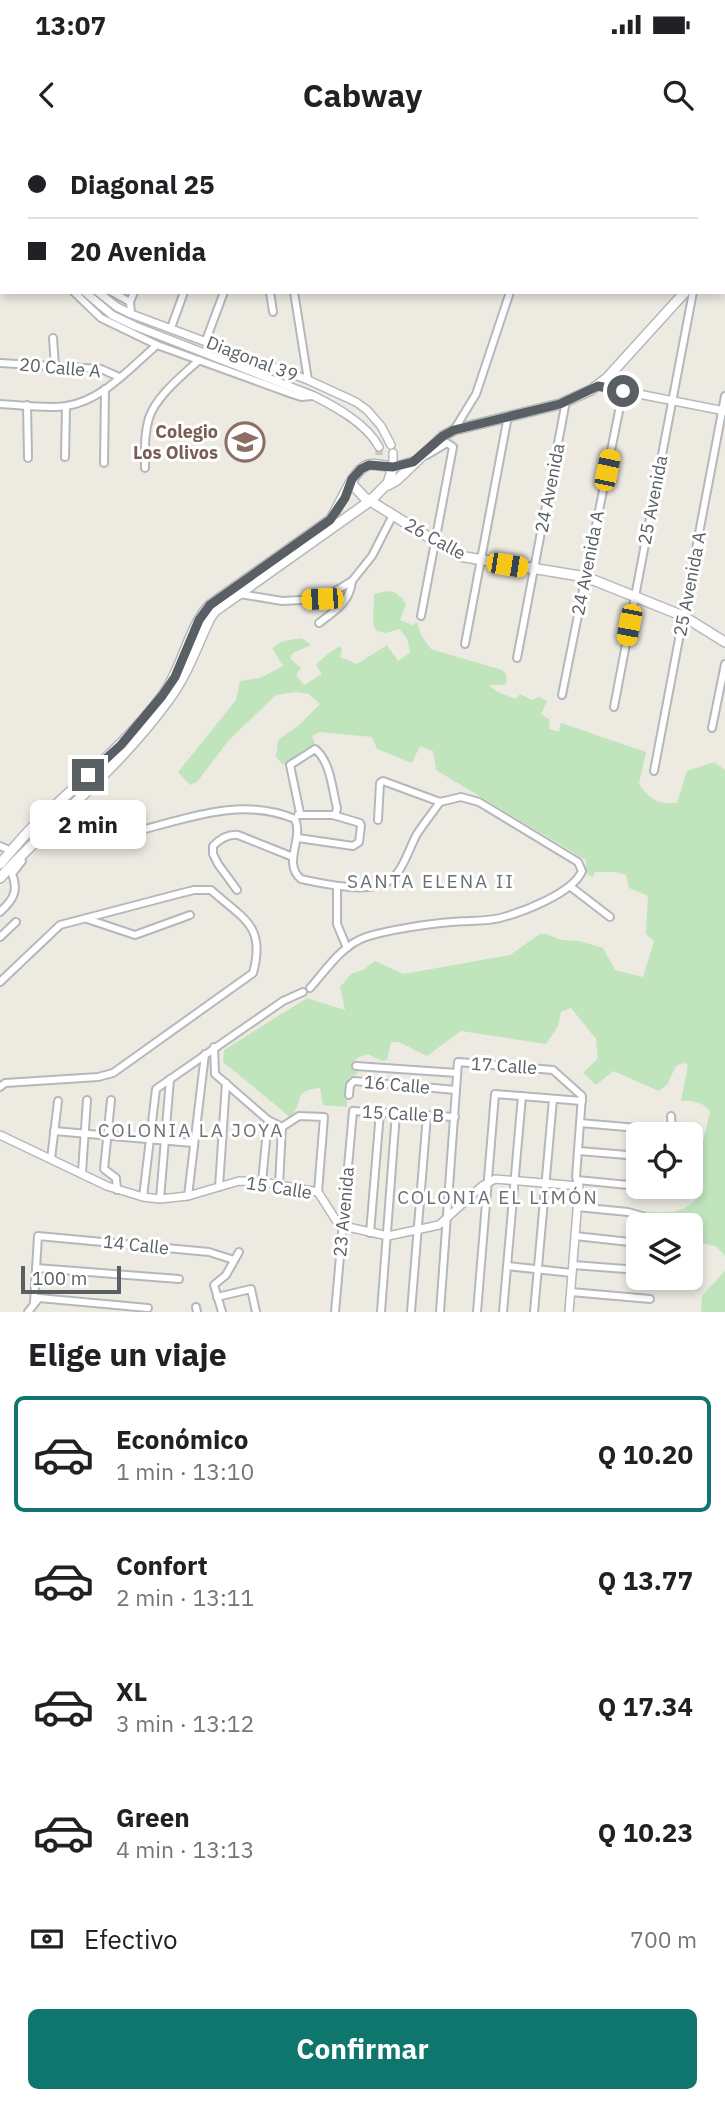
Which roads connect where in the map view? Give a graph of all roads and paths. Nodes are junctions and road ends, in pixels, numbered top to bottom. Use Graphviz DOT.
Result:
graph roads {
  1 [pos="76,294"];
  2 [pos="87,294"];
  3 [pos="101,294"];
  4 [pos="116,294"];
  5 [pos="133,294"];
  6 [pos="183,294"];
  7 [pos="222,294"];
  8 [pos="270,294"];
  9 [pos="295,294"];
  10 [pos="509,294"];
  11 [pos="683,294"];
  12 [pos="693,294"];
  13 [pos="130,302"];
  14 [pos="273,312"];
  15 [pos="131,314"];
  16 [pos="171,328"];
  17 [pos="53,338"];
  18 [pos="206,340"];
  19 [pos="157,345"];
  20 [pos="305,359"];
  21 [pos="199,360"];
  22 [pos="0,363"];
  23 [pos="55,366"];
  24 [pos="290,373"];
  25 [pos="119,377"];
  26 [pos="308,380"];
  27 [pos="598,386"];
  28 [pos="105,389"];
  29 [pos="623,391"];
  30 [pos="314,396"];
  31 [pos="725,396"];
  32 [pos="566,401"];
  33 [pos="672,401"];
  34 [pos="356,402"];
  35 [pos="0,404"];
  36 [pos="27,405"];
  37 [pos="66,407"];
  38 [pos="724,411"];
  39 [pos="346,416"];
  40 [pos="508,416"];
  41 [pos="374,418"];
  42 [pos="362,428"];
  43 [pos="454,430"];
  44 [pos="65,457"];
  45 [pos="28,458"];
  46 [pos="413,462"];
  47 [pos="104,463"];
  48 [pos="369,465"];
  49 [pos="393,467"];
  50 [pos="145,468"];
  51 [pos="351,483"];
  52 [pos="386,486"];
  53 [pos="370,501"];
  54 [pos="393,516"];
  55 [pos="434,541"];
  56 [pos="481,561"];
  57 [pos="534,569"];
  58 [pos="586,577"];
  59 [pos="352,581"];
  60 [pos="240,594"];
  61 [pos="635,598"];
  62 [pos="421,616"];
  63 [pos="684,617"];
  64 [pos="319,623"];
  65 [pos="725,642"];
  66 [pos="465,644"];
  67 [pos="517,658"];
  68 [pos="725,664"];
  69 [pos="562,695"];
  70 [pos="614,707"];
  71 [pos="712,728"];
  72 [pos="654,771"];
  73 [pos="440,802"];
  74 [pos="333,815"];
  75 [pos="297,816"];
  76 [pos="378,820"];
  77 [pos="298,838"];
  78 [pos="35,839"];
  79 [pos="0,846"];
  80 [pos="15,854"];
  81 [pos="293,857"];
  82 [pos="0,864"];
  83 [pos="0,878"];
  84 [pos="337,886"];
  85 [pos="570,887"];
  86 [pos="237,890"];
  87 [pos="0,912"];
  88 [pos="190,915"];
  89 [pos="610,918"];
  90 [pos="85,919"];
  91 [pos="16,922"];
  92 [pos="0,937"];
  93 [pos="346,948"];
  94 [pos="0,982"];
  95 [pos="310,988"];
  96 [pos="303,992"];
  97 [pos="214,1048"];
  98 [pos="205,1054"];
  99 [pos="356,1066"];
  100 [pos="457,1073"];
  101 [pos="170,1079"];
  102 [pos="226,1083"];
  103 [pos="0,1087"];
  104 [pos="456,1090"];
  105 [pos="349,1095"];
  106 [pos="522,1096"];
  107 [pos="553,1098"];
  108 [pos="582,1098"];
  109 [pos="87,1100"];
  110 [pos="111,1100"];
  111 [pos="58,1101"];
  112 [pos="353,1112"];
  113 [pos="380,1112"];
  114 [pos="396,1113"];
  115 [pos="427,1115"];
  116 [pos="671,1116"];
  117 [pos="455,1117"];
  118 [pos="268,1120"];
  119 [pos="580,1123"];
  120 [pos="282,1127"];
  121 [pos="54,1131"];
  122 [pos="84,1134"];
  123 [pos="0,1135"];
  124 [pos="107,1136"];
  125 [pos="149,1141"];
  126 [pos="164,1142"];
  127 [pos="193,1143"];
  128 [pos="579,1151"];
  129 [pos="626,1155"];
  130 [pos="51,1158"];
  131 [pos="82,1172"];
  132 [pos="515,1180"];
  133 [pos="262,1182"];
  134 [pos="487,1182"];
  135 [pos="546,1183"];
  136 [pos="578,1183"];
  137 [pos="279,1185"];
  138 [pos="626,1185"];
  139 [pos="219,1186"];
  140 [pos="117,1190"];
  141 [pos="318,1192"];
  142 [pos="188,1196"];
  143 [pos="143,1197"];
  144 [pos="160,1199"];
  145 [pos="577,1207"];
  146 [pos="632,1213"];
  147 [pos="447,1219"];
  148 [pos="343,1226"];
  149 [pos="418,1231"];
  150 [pos="370,1233"];
  151 [pos="388,1236"];
  152 [pos="575,1237"];
  153 [pos="626,1242"];
  154 [pos="239,1252"];
  155 [pos="234,1260"];
  156 [pos="507,1266"];
  157 [pos="36,1268"];
  158 [pos="538,1269"];
  159 [pos="572,1269"];
  160 [pos="626,1270"];
  161 [pos="179,1279"];
  162 [pos="570,1292"];
  163 [pos="217,1297"];
  164 [pos="650,1300"];
  165 [pos="34,1303"];
  166 [pos="148,1308"];
  167 [pos="28,1312"];
  168 [pos="222,1312"];
  169 [pos="255,1312"];
  170 [pos="335,1312"];
  171 [pos="381,1312"];
  172 [pos="411,1312"];
  173 [pos="440,1312"];
  174 [pos="477,1312"];
  175 [pos="503,1312"];
  176 [pos="534,1312"];
  177 [pos="569,1312"];
  1 -- 19 [label="street"];
  2 -- 30 [label="street, Diagonal 39"];
  3 -- 15 [label="street, Diagonal 39"];
  4 -- 13 [label="street"];
  5 -- 13 [label="street"];
  6 -- 16 [label="street"];
  7 -- 18 [label="street"];
  8 -- 14 [label="street"];
  9 -- 20 [label="street"];
  10 -- 43 [label="street"];
  11 -- 27 [label="main road"];
  12 -- 33 [label="street, 25 Avenida"];
  13 -- 15 [label="street"];
  15 -- 16 [label="street, Diagonal 39"];
  16 -- 18 [label="street, Diagonal 39"];
  17 -- 23 [label="street"];
  18 -- 24 [label="street, Diagonal 39"];
  19 -- 21 [label="street"];
  19 -- 25 [label="street"];
  20 -- 24 [label="street"];
  20 -- 26 [label="street"];
  21 -- 30 [label="street"];
  21 -- 50 [label="street"];
  22 -- 23 [label="street, 20 Calle A"];
  23 -- 25 [label="street, 20 Calle A"];
  24 -- 26 [label="street, Diagonal 39"];
  25 -- 28 [label="street"];
  26 -- 34 [label="street, Diagonal 39"];
  27 -- 29 [label="street"];
  27 -- 32 [label="main road"];
  28 -- 37 [label="street"];
  28 -- 47 [label="street"];
  29 -- 33 [label="street"];
  29 -- 58 [label="street, 24 Avenida A"];
  30 -- 39 [label="street, Diagonal 39"];
  31 -- 38 [label="street, 25 Avenida A"];
  32 -- 40 [label="main road"];
  32 -- 57 [label="street, 24 Avenida"];
  33 -- 38 [label="street"];
  33 -- 61 [label="street, 25 Avenida"];
  34 -- 39 [label="street"];
  34 -- 41 [label="street, Diagonal 39"];
  35 -- 36 [label="street"];
  36 -- 37 [label="street"];
  36 -- 45 [label="street"];
  37 -- 44 [label="street"];
  38 -- 63 [label="street, 25 Avenida A"];
  39 -- 42 [label="street, Diagonal 39"];
  40 -- 43 [label="main road"];
  40 -- 56 [label="street"];
  41 -- 42 [label="street"];
  41 -- 49 [label="street, Diagonal 39"];
  42 -- 48 [label="street, Diagonal 39"];
  43 -- 46 [label="main road"];
  46 -- 49 [label="main road"];
  46 -- 52 [label="main road"];
  46 -- 55 [label="street"];
  48 -- 49 [label="main road"];
  48 -- 51 [label="main road"];
  49 -- 52 [label="main road"];
  51 -- 53 [label="main road, 26 Calle"];
  51 -- 80 [label="main road"];
  52 -- 53 [label="main road"];
  53 -- 54 [label="main road, 26 Calle"];
  53 -- 60 [label="main road"];
  54 -- 55 [label="main road, 26 Calle"];
  54 -- 59 [label="street"];
  55 -- 56 [label="main road, 26 Calle"];
  55 -- 62 [label="street"];
  56 -- 57 [label="main road, 26 Calle"];
  56 -- 66 [label="street"];
  57 -- 58 [label="main road, 26 Calle"];
  57 -- 67 [label="street, 24 Avenida"];
  58 -- 61 [label="main road, 26 Calle"];
  58 -- 69 [label="street, 24 Avenida A"];
  59 -- 60 [label="street"];
  59 -- 64 [label="street"];
  60 -- 78 [label="main road"];
  61 -- 63 [label="main road, 26 Calle"];
  61 -- 70 [label="street, 25 Avenida"];
  63 -- 65 [label="main road, 26 Calle"];
  63 -- 72 [label="street, 25 Avenida A"];
  68 -- 71 [label="street"];
  73 -- 76 [label="street"];
  73 -- 84 [label="street"];
  73 -- 85 [label="street"];
  74 -- 75 [label="street"];
  74 -- 75 [label="street"];
  74 -- 77 [label="street"];
  75 -- 77 [label="street"];
  75 -- 78 [label="street"];
  77 -- 81 [label="street"];
  78 -- 80 [label="main road"];
  79 -- 80 [label="street"];
  80 -- 82 [label="main road"];
  80 -- 83 [label="main road"];
  80 -- 87 [label="street"];
  81 -- 84 [label="street"];
  81 -- 86 [label="street"];
  84 -- 93 [label="street"];
  85 -- 89 [label="street"];
  85 -- 93 [label="street"];
  88 -- 90 [label="street"];
  90 -- 94 [label="street"];
  90 -- 103 [label="street"];
  91 -- 92 [label="street"];
  93 -- 95 [label="street"];
  96 -- 97 [label="street"];
  97 -- 98 [label="street"];
  97 -- 102 [label="street"];
  98 -- 101 [label="street"];
  98 -- 127 [label="street"];
  99 -- 100 [label="street"];
  100 -- 104 [label="street"];
  100 -- 108 [label="street, 17 Calle"];
  101 -- 125 [label="street"];
  101 -- 126 [label="street"];
  102 -- 118 [label="street"];
  102 -- 139 [label="street"];
  104 -- 105 [label="street, 16 Calle"];
  104 -- 117 [label="street"];
  106 -- 107 [label="street"];
  106 -- 132 [label="street"];
  106 -- 134 [label="street"];
  107 -- 108 [label="street"];
  107 -- 135 [label="street"];
  108 -- 119 [label="street"];
  109 -- 122 [label="street"];
  110 -- 124 [label="street"];
  111 -- 121 [label="street"];
  112 -- 113 [label="street, 15 Calle B"];
  112 -- 148 [label="street, 23 Avenida"];
  113 -- 114 [label="street, 15 Calle B"];
  113 -- 150 [label="street"];
  114 -- 115 [label="street, 15 Calle B"];
  114 -- 151 [label="street"];
  115 -- 117 [label="street, 15 Calle B"];
  115 -- 149 [label="street"];
  116 -- 119 [label="street"];
  117 -- 147 [label="street"];
  118 -- 120 [label="street"];
  118 -- 133 [label="street"];
  119 -- 128 [label="street"];
  120 -- 137 [label="street"];
  120 -- 141 [label="street"];
  121 -- 122 [label="street"];
  121 -- 130 [label="street"];
  122 -- 124 [label="street"];
  122 -- 131 [label="street"];
  123 -- 130 [label="street, 15 Calle"];
  124 -- 125 [label="street"];
  124 -- 140 [label="street"];
  125 -- 126 [label="street"];
  125 -- 143 [label="street"];
  126 -- 127 [label="street"];
  126 -- 144 [label="street"];
  127 -- 142 [label="street"];
  128 -- 129 [label="street"];
  128 -- 136 [label="street"];
  130 -- 131 [label="street, 15 Calle"];
  131 -- 140 [label="street, 15 Calle"];
  132 -- 134 [label="street"];
  132 -- 135 [label="street"];
  132 -- 156 [label="street"];
  133 -- 137 [label="street, 15 Calle"];
  133 -- 139 [label="street, 15 Calle"];
  134 -- 147 [label="street"];
  134 -- 174 [label="street"];
  135 -- 136 [label="street"];
  135 -- 158 [label="street"];
  136 -- 138 [label="street"];
  136 -- 145 [label="street"];
  137 -- 141 [label="street, 15 Calle"];
  139 -- 142 [label="street, 15 Calle"];
  140 -- 143 [label="street, 15 Calle"];
  141 -- 148 [label="street, 15 Calle"];
  142 -- 144 [label="street, 15 Calle"];
  143 -- 144 [label="street, 15 Calle"];
  145 -- 146 [label="street"];
  145 -- 152 [label="street"];
  147 -- 149 [label="street"];
  147 -- 173 [label="street"];
  148 -- 150 [label="street"];
  148 -- 170 [label="street, 23 Avenida"];
  149 -- 151 [label="street"];
  149 -- 172 [label="street"];
  150 -- 151 [label="street"];
  151 -- 171 [label="street"];
  152 -- 153 [label="street"];
  152 -- 159 [label="street"];
  154 -- 155 [label="street"];
  155 -- 157 [label="street, 14 Calle"];
  155 -- 163 [label="street"];
  156 -- 158 [label="street"];
  156 -- 175 [label="street"];
  157 -- 161 [label="street"];
  157 -- 165 [label="street"];
  158 -- 159 [label="street"];
  158 -- 176 [label="street"];
  159 -- 160 [label="street"];
  159 -- 162 [label="street"];
  162 -- 164 [label="street"];
  162 -- 177 [label="street"];
  163 -- 168 [label="street"];
  163 -- 169 [label="street"];
  165 -- 166 [label="street"];
  165 -- 167 [label="street"];
}
